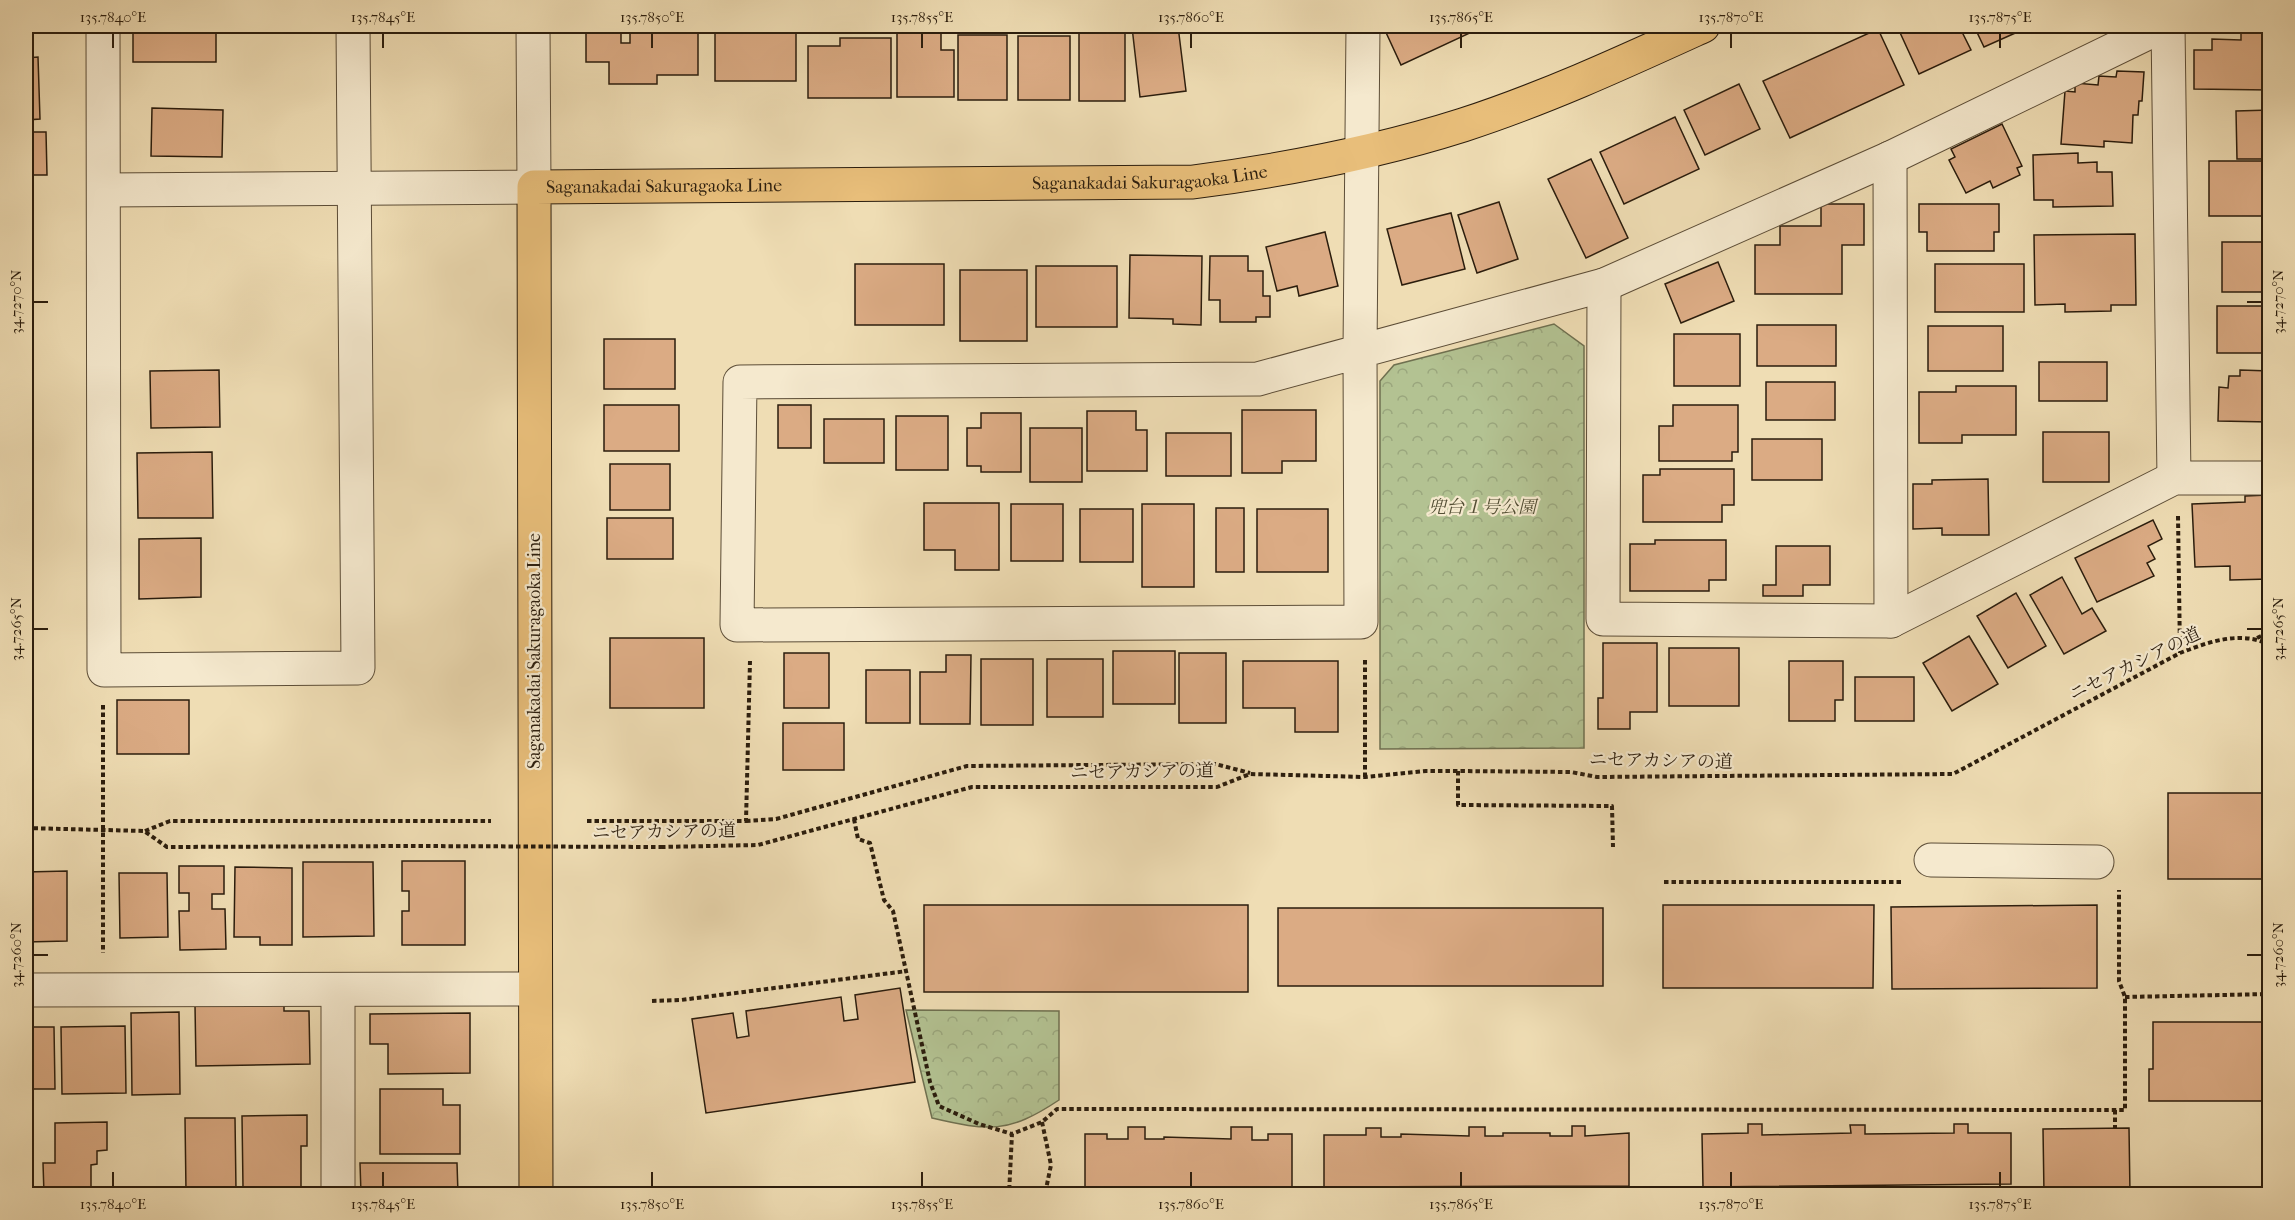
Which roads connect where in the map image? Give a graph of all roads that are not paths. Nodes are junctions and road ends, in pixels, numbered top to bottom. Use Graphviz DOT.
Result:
graph roads {
  1 [pos="103,26"];
  2 [pos="353,26"];
  3 [pos="533,26"];
  4 [pos="1363,26"];
  5 [pos="1703,26"];
  6 [pos="2163,26"];
  7 [pos="2168,26"];
  8 [pos="1362,153"];
  9 [pos="1890,158"];
  10 [pos="534,187"];
  11 [pos="353,189"];
  12 [pos="104,190"];
  13 [pos="1604,285"];
  14 [pos="1360,351"];
  15 [pos="2174,478"];
  16 [pos="2270,478"];
  17 [pos="1891,621"];
  18 [pos="1931,860"];
  19 [pos="2108,872"];
  20 [pos="535,989"];
  21 [pos="26,990"];
  22 [pos="338,990"];
  23 [pos="338,1194"];
  24 [pos="536,1194"];
  1 -- 12 [label="street"];
  2 -- 11 [label="street"];
  3 -- 10 [label="street"];
  4 -- 8 [label="street"];
  5 -- 8 [label="main road, Saganakadai Sakuragaoka Line"];
  6 -- 9 [label="street"];
  7 -- 15 [label="street"];
  8 -- 10 [label="main road, Saganakadai Sakuragaoka Line"];
  8 -- 14 [label="street"];
  9 -- 13 [label="street"];
  9 -- 17 [label="street"];
  10 -- 11 [label="street"];
  10 -- 20 [label="main road, Saganakadai Sakuragaoka Line"];
  11 -- 12 [label="street"];
  11 -- 12 [label="street"];
  13 -- 14 [label="street"];
  13 -- 17 [label="street"];
  14 -- 14 [label="street"];
  15 -- 16 [label="street"];
  15 -- 17 [label="street"];
  18 -- 19 [label="street"];
  20 -- 22 [label="street"];
  20 -- 24 [label="main road, Saganakadai Sakuragaoka Line"];
  21 -- 22 [label="street"];
  22 -- 23 [label="street"];
}
